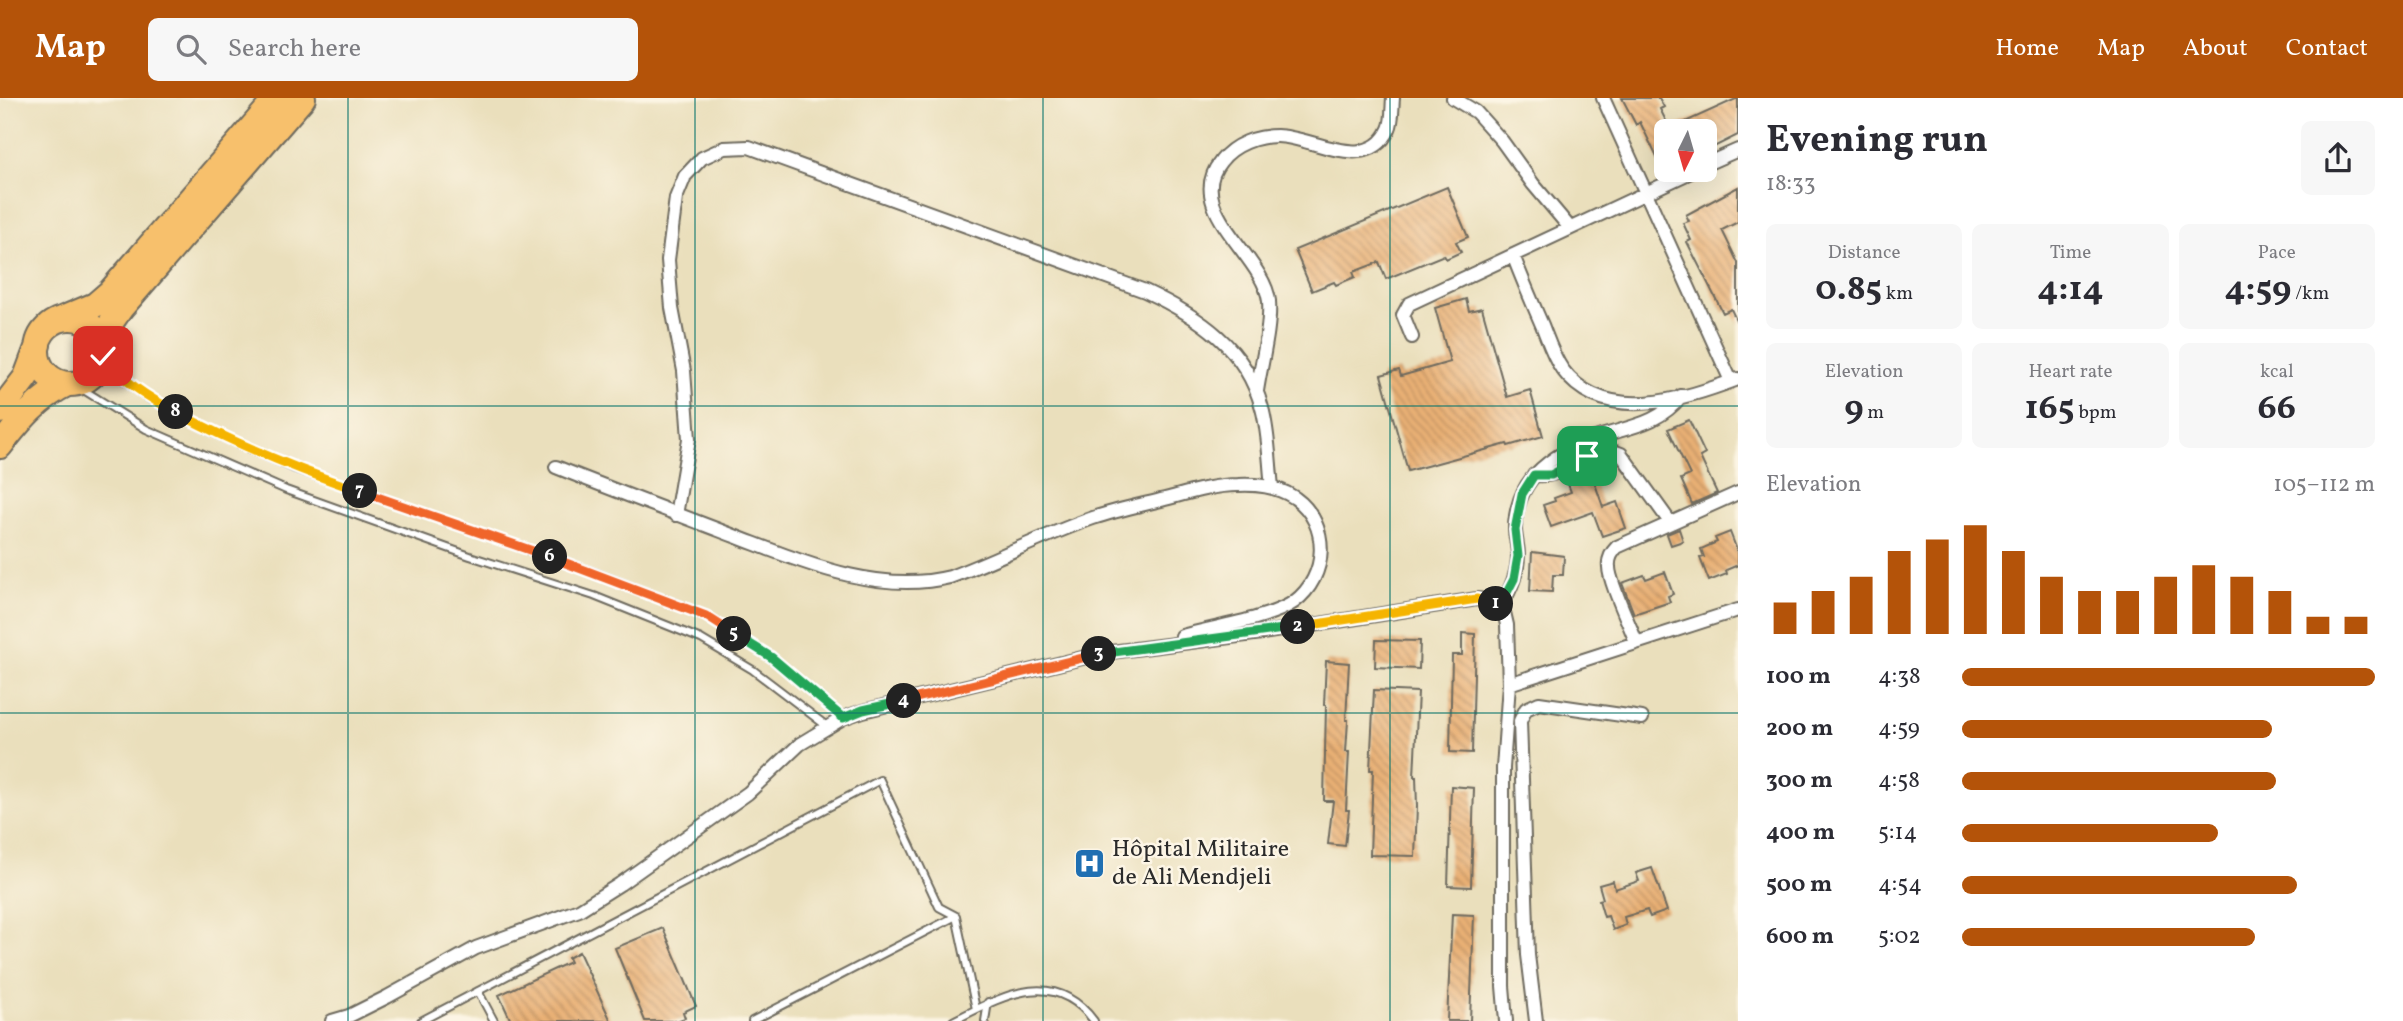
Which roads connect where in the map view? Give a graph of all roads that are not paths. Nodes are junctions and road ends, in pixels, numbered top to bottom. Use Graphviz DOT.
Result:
graph roads {
  1 [pos="277,98"];
  2 [pos="303,98"];
  3 [pos="1393,98"];
  4 [pos="1453,98"];
  5 [pos="1603,98"];
  6 [pos="1738,150"];
  7 [pos="1717,160"];
  8 [pos="1668,182"];
  9 [pos="1646,192"];
  10 [pos="1570,228"];
  11 [pos="1513,255"];
  12 [pos="64,318"];
  13 [pos="1412,337"];
  14 [pos="38,344"];
  15 [pos="103,352"];
  16 [pos="1735,380"];
  17 [pos="70,384"];
  18 [pos="1257,391"];
  19 [pos="1681,396"];
  20 [pos="0,411"];
  21 [pos="0,446"];
  22 [pos="556,467"];
  23 [pos="1534,475"];
  24 [pos="1272,488"];
  25 [pos="1738,494"];
  26 [pos="676,515"];
  27 [pos="1670,522"];
  28 [pos="1500,606"];
  29 [pos="1738,610"];
  30 [pos="1636,642"];
  31 [pos="1151,645"];
  32 [pos="1508,684"];
  33 [pos="843,718"];
  34 [pos="1642,718"];
  35 [pos="828,727"];
  36 [pos="956,916"];
  37 [pos="478,991"];
  38 [pos="988,1002"];
  39 [pos="973,1011"];
  40 [pos="332,1021"];
  41 [pos="421,1021"];
  42 [pos="494,1021"];
  43 [pos="752,1021"];
  44 [pos="953,1021"];
  45 [pos="969,1021"];
  46 [pos="985,1021"];
  47 [pos="1094,1021"];
  48 [pos="1506,1021"];
  49 [pos="1536,1021"];
  1 -- 12 [label="highway"];
  2 -- 15 [label="highway"];
  3 -- 18 [label="street"];
  4 -- 10 [label="street"];
  5 -- 9 [label="street"];
  6 -- 7 [label="street"];
  8 -- 9 [label="street"];
  9 -- 10 [label="street"];
  9 -- 16 [label="street"];
  10 -- 11 [label="street"];
  11 -- 13 [label="street"];
  11 -- 19 [label="street"];
  12 -- 14 [label="highway"];
  12 -- 15 [label="highway"];
  14 -- 17 [label="highway"];
  14 -- 20 [label="highway"];
  15 -- 17 [label="highway"];
  15 -- 33 [label="lane"];
  16 -- 19 [label="street"];
  17 -- 21 [label="highway"];
  17 -- 35 [label="lane"];
  18 -- 24 [label="street"];
  18 -- 26 [label="street"];
  19 -- 23 [label="street"];
  22 -- 26 [label="street"];
  23 -- 27 [label="street"];
  23 -- 28 [label="street"];
  24 -- 26 [label="street"];
  24 -- 31 [label="street"];
  25 -- 27 [label="street"];
  27 -- 30 [label="street"];
  28 -- 31 [label="street"];
  28 -- 32 [label="street"];
  29 -- 30 [label="street"];
  30 -- 32 [label="street"];
  31 -- 33 [label="street"];
  32 -- 48 [label="street"];
  33 -- 35 [label="street"];
  34 -- 49 [label="street"];
  35 -- 40 [label="street"];
  36 -- 37 [label="lane"];
  36 -- 39 [label="lane"];
  36 -- 43 [label="lane"];
  37 -- 41 [label="lane"];
  37 -- 42 [label="lane"];
  38 -- 39 [label="lane"];
  38 -- 46 [label="lane"];
  38 -- 47 [label="lane"];
  39 -- 44 [label="lane"];
  39 -- 45 [label="lane"];
}
